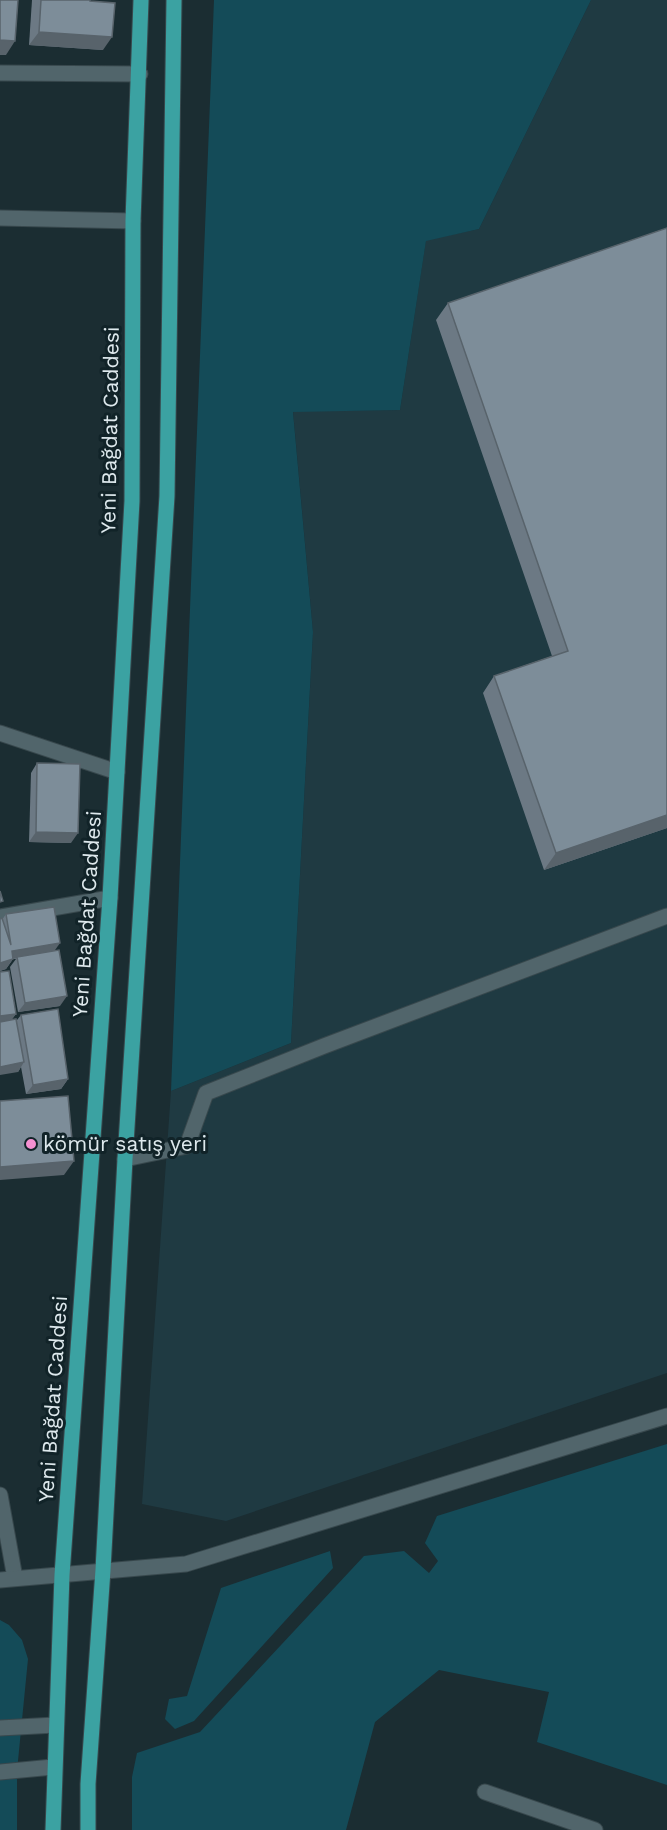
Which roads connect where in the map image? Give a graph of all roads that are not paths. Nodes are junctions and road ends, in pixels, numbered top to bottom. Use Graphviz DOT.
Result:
graph roads {
  1 [pos="141,0"];
  2 [pos="174,0"];
  3 [pos="0,73"];
  4 [pos="140,74"];
  5 [pos="0,218"];
  6 [pos="133,221"];
  7 [pos="0,733"];
  8 [pos="117,772"];
  9 [pos="110,898"];
  10 [pos="667,916"];
  11 [pos="0,917"];
  12 [pos="125,1160"];
  13 [pos="667,1416"];
  14 [pos="0,1495"];
  15 [pos="103,1570"];
  16 [pos="62,1575"];
  17 [pos="8,1579"];
  18 [pos="55,1725"];
  19 [pos="0,1728"];
  20 [pos="53,1767"];
  21 [pos="0,1772"];
  22 [pos="485,1792"];
  23 [pos="53,1830"];
  24 [pos="88,1830"];
  25 [pos="595,1830"];
  1 -- 4 [label="main road, Yeni Bağdat Caddesi"];
  2 -- 12 [label="main road"];
  3 -- 4 [label="street"];
  4 -- 6 [label="main road, Yeni Bağdat Caddesi"];
  5 -- 6 [label="street"];
  6 -- 8 [label="main road, Yeni Bağdat Caddesi"];
  7 -- 8 [label="street"];
  8 -- 9 [label="main road, Yeni Bağdat Caddesi"];
  9 -- 11 [label="street"];
  9 -- 16 [label="main road, Yeni Bağdat Caddesi"];
  10 -- 12 [label="street"];
  12 -- 15 [label="main road"];
  13 -- 15 [label="street"];
  14 -- 17 [label="street"];
  15 -- 16 [label="street"];
  15 -- 24 [label="main road"];
  16 -- 17 [label="street"];
  16 -- 18 [label="main road, Yeni Bağdat Caddesi"];
  18 -- 19 [label="street"];
  18 -- 20 [label="main road, Yeni Bağdat Caddesi"];
  20 -- 21 [label="street"];
  20 -- 23 [label="main road, Yeni Bağdat Caddesi"];
  22 -- 25 [label="street"];
}
